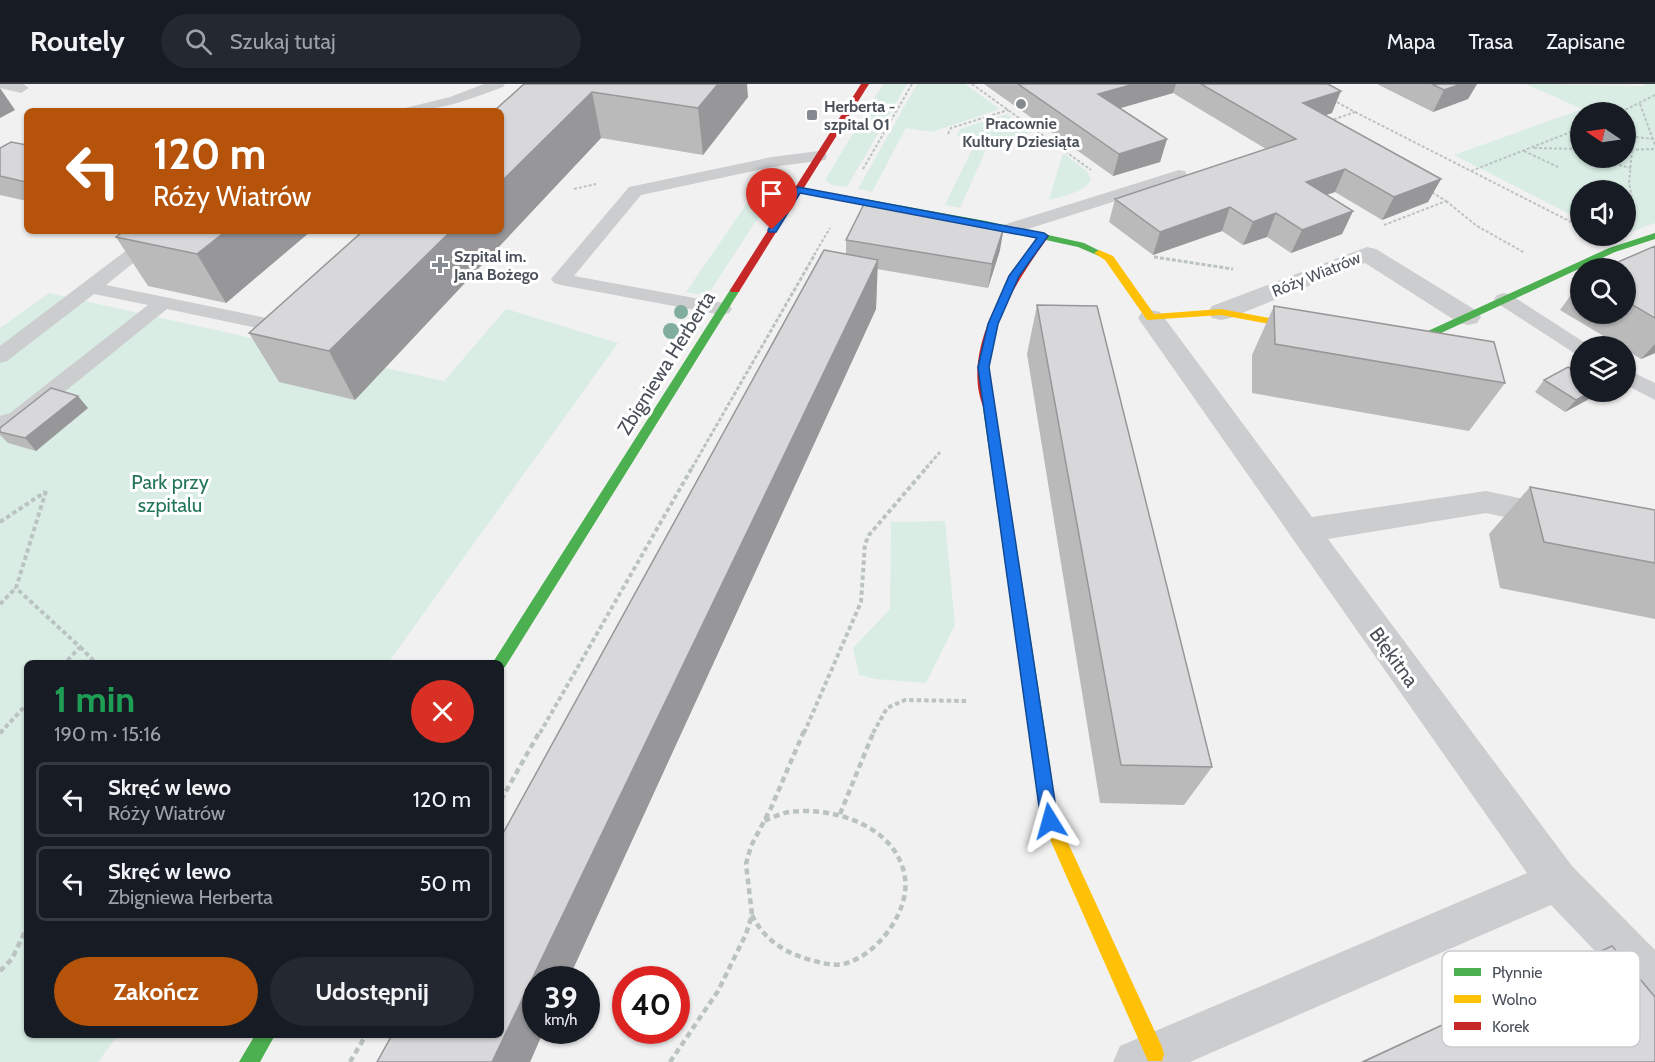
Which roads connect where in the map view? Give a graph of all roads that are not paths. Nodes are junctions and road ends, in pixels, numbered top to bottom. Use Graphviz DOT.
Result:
graph roads {
  1 [pos="0,84"];
  2 [pos="498,84"];
  3 [pos="865,84"];
  4 [pos="21,88"];
  5 [pos="422,108"];
  6 [pos="819,156"];
  7 [pos="1179,175"];
  8 [pos="798,190"];
  9 [pos="1009,229"];
  10 [pos="160,234"];
  11 [pos="1044,236"];
  12 [pos="1655,236"];
  13 [pos="90,287"];
  14 [pos="1504,299"];
  15 [pos="164,303"];
  16 [pos="722,309"];
  17 [pos="1221,312"];
  18 [pos="1468,317"];
  19 [pos="1151,318"];
  20 [pos="1325,331"];
  21 [pos="305,332"];
  22 [pos="1383,341"];
  23 [pos="1570,341"];
  24 [pos="0,356"];
  25 [pos="1636,382"];
  26 [pos="1655,393"];
  27 [pos="0,424"];
  28 [pos="1587,522"];
  29 [pos="1303,531"];
  30 [pos="502,660"];
  31 [pos="1557,881"];
  32 [pos="1630,951"];
  33 [pos="1640,960"];
  34 [pos="1651,971"];
  35 [pos="264,1038"];
  36 [pos="1146,1058"];
  37 [pos="249,1062"];
  1 -- 4 [label="lane"];
  2 -- 5 [label="lane"];
  3 -- 6 [label="street, Zbigniewa Herberta"];
  6 -- 8 [label="street, Zbigniewa Herberta"];
  6 -- 16 [label="lane"];
  7 -- 9 [label="lane"];
  8 -- 9 [label="street"];
  8 -- 16 [label="street, Zbigniewa Herberta"];
  9 -- 11 [label="street"];
  10 -- 13 [label="lane"];
  11 -- 19 [label="street"];
  11 -- 36 [label="street"];
  12 -- 14 [label="street"];
  13 -- 15 [label="lane"];
  13 -- 24 [label="lane"];
  14 -- 18 [label="street"];
  14 -- 23 [label="lane"];
  15 -- 21 [label="lane"];
  15 -- 27 [label="lane"];
  16 -- 30 [label="street, Zbigniewa Herberta"];
  17 -- 18 [label="street, Róży Wiatrów"];
  17 -- 19 [label="street, Róży Wiatrów"];
  17 -- 20 [label="street, Róży Wiatrów"];
  18 -- 22 [label="street"];
  19 -- 29 [label="street, Błękitna"];
  25 -- 26 [label="lane"];
  28 -- 29 [label="street"];
  29 -- 31 [label="street, Błękitna"];
  31 -- 32 [label="street, Błękitna"];
  31 -- 36 [label="street"];
  33 -- 34 [label="street, Błękitna"];
  35 -- 37 [label="street"];
}
